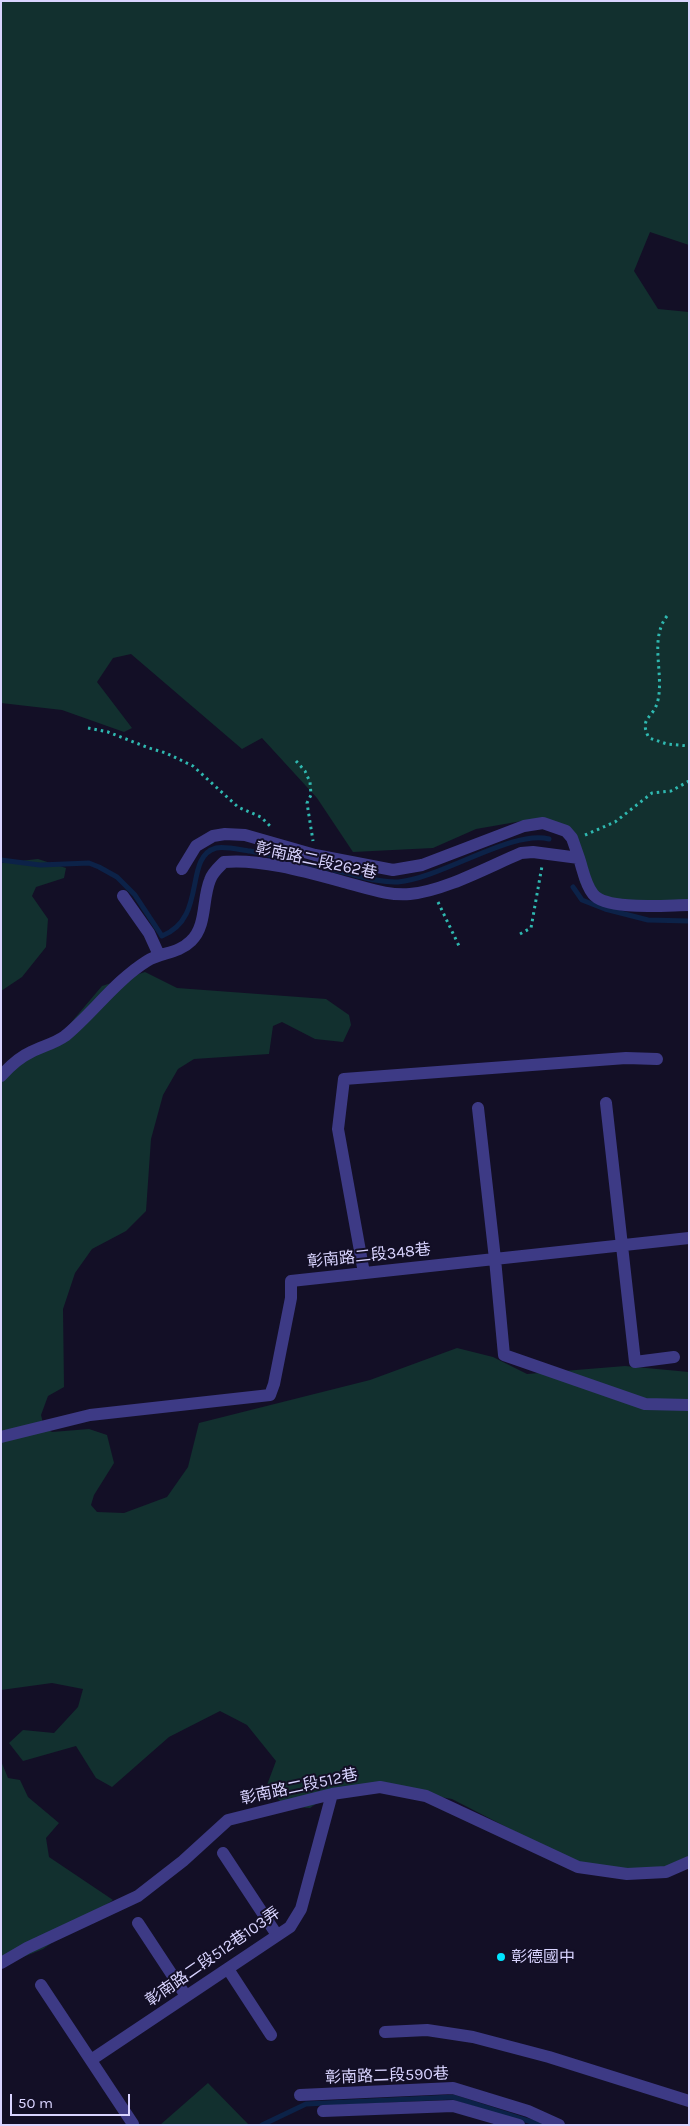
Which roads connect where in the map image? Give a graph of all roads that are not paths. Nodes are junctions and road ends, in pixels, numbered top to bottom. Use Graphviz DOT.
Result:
graph roads {
  1 [pos="579,858"];
  2 [pos="182,868"];
  3 [pos="123,896"];
  4 [pos="689,905"];
  5 [pos="159,955"];
  6 [pos="657,1059"];
  7 [pos="1,1076"];
  8 [pos="606,1103"];
  9 [pos="478,1108"];
  10 [pos="689,1238"];
  11 [pos="623,1245"];
  12 [pos="496,1259"];
  13 [pos="364,1273"];
  14 [pos="674,1357"];
  15 [pos="689,1406"];
  16 [pos="1,1437"];
  17 [pos="332,1794"];
  18 [pos="223,1853"];
  19 [pos="689,1862"];
  20 [pos="138,1923"];
  21 [pos="277,1935"];
  22 [pos="1,1963"];
  23 [pos="228,1969"];
  24 [pos="41,1985"];
  25 [pos="186,1996"];
  26 [pos="385,2032"];
  27 [pos="271,2035"];
  28 [pos="91,2060"];
  29 [pos="300,2095"];
  30 [pos="689,2101"];
  31 [pos="324,2111"];
  32 [pos="133,2124"];
  33 [pos="519,2125"];
  34 [pos="559,2125"];
  1 -- 2 [label="street"];
  1 -- 4 [label="street"];
  1 -- 5 [label="street, 彰南路二段262巷"];
  3 -- 5 [label="street"];
  5 -- 7 [label="street, 彰南路二段262巷"];
  6 -- 13 [label="street"];
  8 -- 11 [label="street"];
  9 -- 12 [label="street"];
  10 -- 11 [label="street, 彰南路二段348巷"];
  11 -- 12 [label="street, 彰南路二段348巷"];
  11 -- 14 [label="street"];
  12 -- 13 [label="street, 彰南路二段348巷"];
  12 -- 15 [label="street"];
  13 -- 16 [label="street, 彰南路二段348巷"];
  17 -- 19 [label="street, 彰南路二段512巷"];
  17 -- 21 [label="street, 彰南路二段512巷103弄"];
  17 -- 22 [label="street, 彰南路二段512巷"];
  18 -- 21 [label="street"];
  20 -- 25 [label="street"];
  21 -- 23 [label="street, 彰南路二段512巷103弄"];
  23 -- 25 [label="street, 彰南路二段512巷103弄"];
  23 -- 27 [label="street"];
  24 -- 28 [label="street"];
  25 -- 28 [label="street, 彰南路二段512巷103弄"];
  26 -- 30 [label="street"];
  28 -- 32 [label="street"];
  29 -- 34 [label="street, 彰南路二段590巷"];
  31 -- 33 [label="street"];
}
